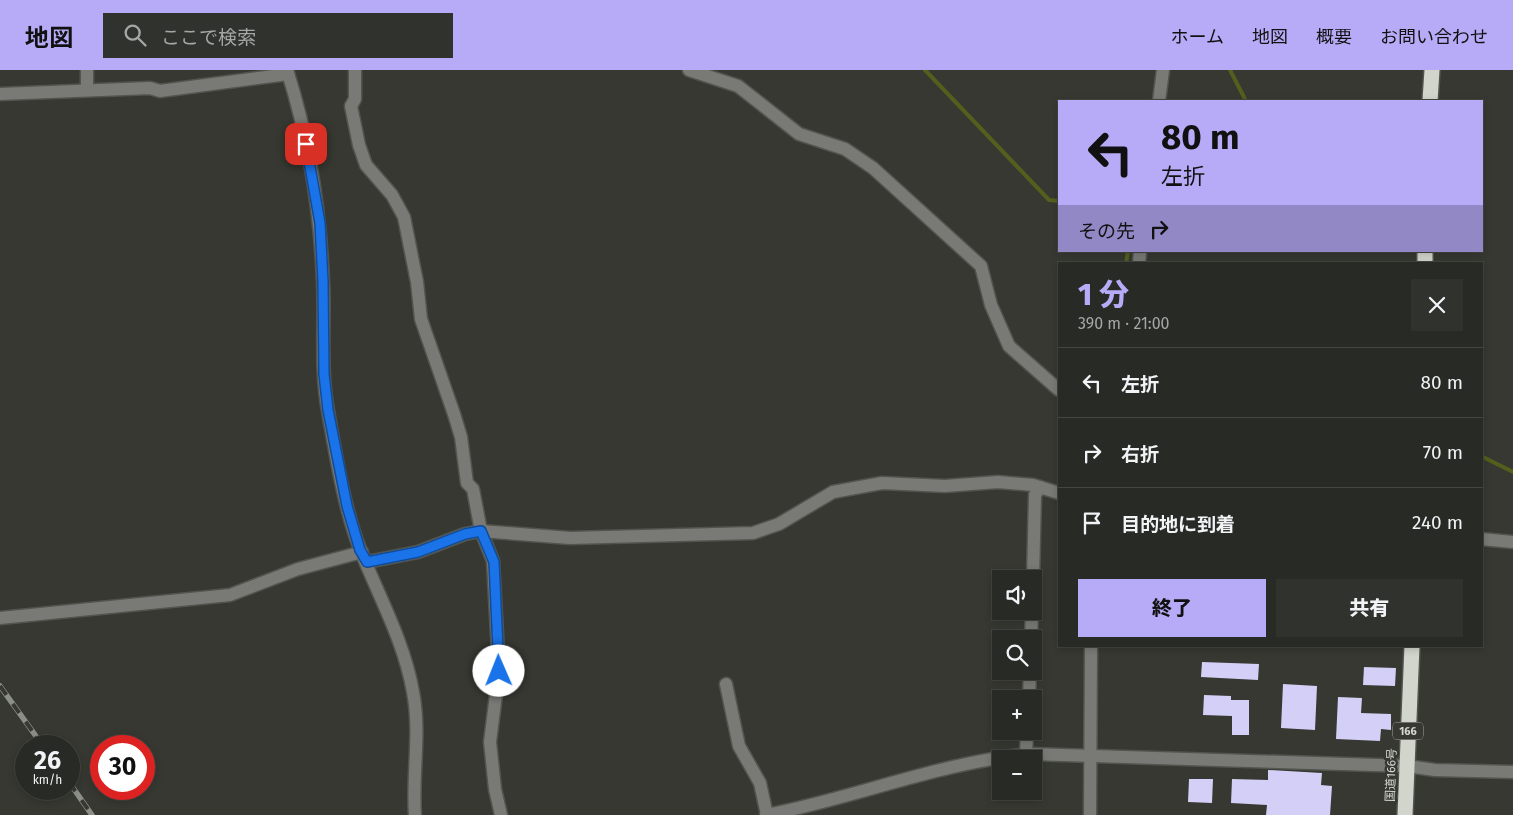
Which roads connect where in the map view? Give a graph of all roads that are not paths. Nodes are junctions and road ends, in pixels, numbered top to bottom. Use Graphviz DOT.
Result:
graph roads {
  1 [pos="87,70"];
  2 [pos="355,70"];
  3 [pos="688,70"];
  4 [pos="1163,70"];
  5 [pos="1432,70"];
  6 [pos="288,72"];
  7 [pos="87,90"];
  8 [pos="0,94"];
  9 [pos="1159,100"];
  10 [pos="1430,100"];
  11 [pos="1058,389"];
  12 [pos="1040,487"];
  13 [pos="1058,493"];
  14 [pos="481,531"];
  15 [pos="1483,539"];
  16 [pos="1513,542"];
  17 [pos="364,557"];
  18 [pos="1032,570"];
  19 [pos="0,618"];
  20 [pos="1091,647"];
  21 [pos="1412,647"];
  22 [pos="726,684"];
  23 [pos="1042,755"];
  24 [pos="1089,756"];
  25 [pos="992,758"];
  26 [pos="1407,766"];
  27 [pos="1513,772"];
  28 [pos="415,815"];
  29 [pos="501,815"];
  30 [pos="766,815"];
  31 [pos="1090,815"];
  32 [pos="1405,815"];
  1 -- 7 [label="street"];
  2 -- 14 [label="street"];
  3 -- 11 [label="street"];
  4 -- 9 [label="street"];
  5 -- 10 [label="highway"];
  6 -- 7 [label="street"];
  6 -- 17 [label="street"];
  7 -- 8 [label="street"];
  12 -- 13 [label="street"];
  12 -- 14 [label="street"];
  12 -- 18 [label="street"];
  14 -- 17 [label="street"];
  14 -- 29 [label="street"];
  15 -- 16 [label="street"];
  17 -- 19 [label="street"];
  17 -- 28 [label="street"];
  20 -- 24 [label="street"];
  21 -- 26 [label="highway, 国道166号 / 166"];
  22 -- 30 [label="street"];
  23 -- 24 [label="street"];
  24 -- 26 [label="street"];
  24 -- 31 [label="street"];
  25 -- 30 [label="street"];
  26 -- 27 [label="street"];
  26 -- 32 [label="highway, 国道166号 / 166"];
}
